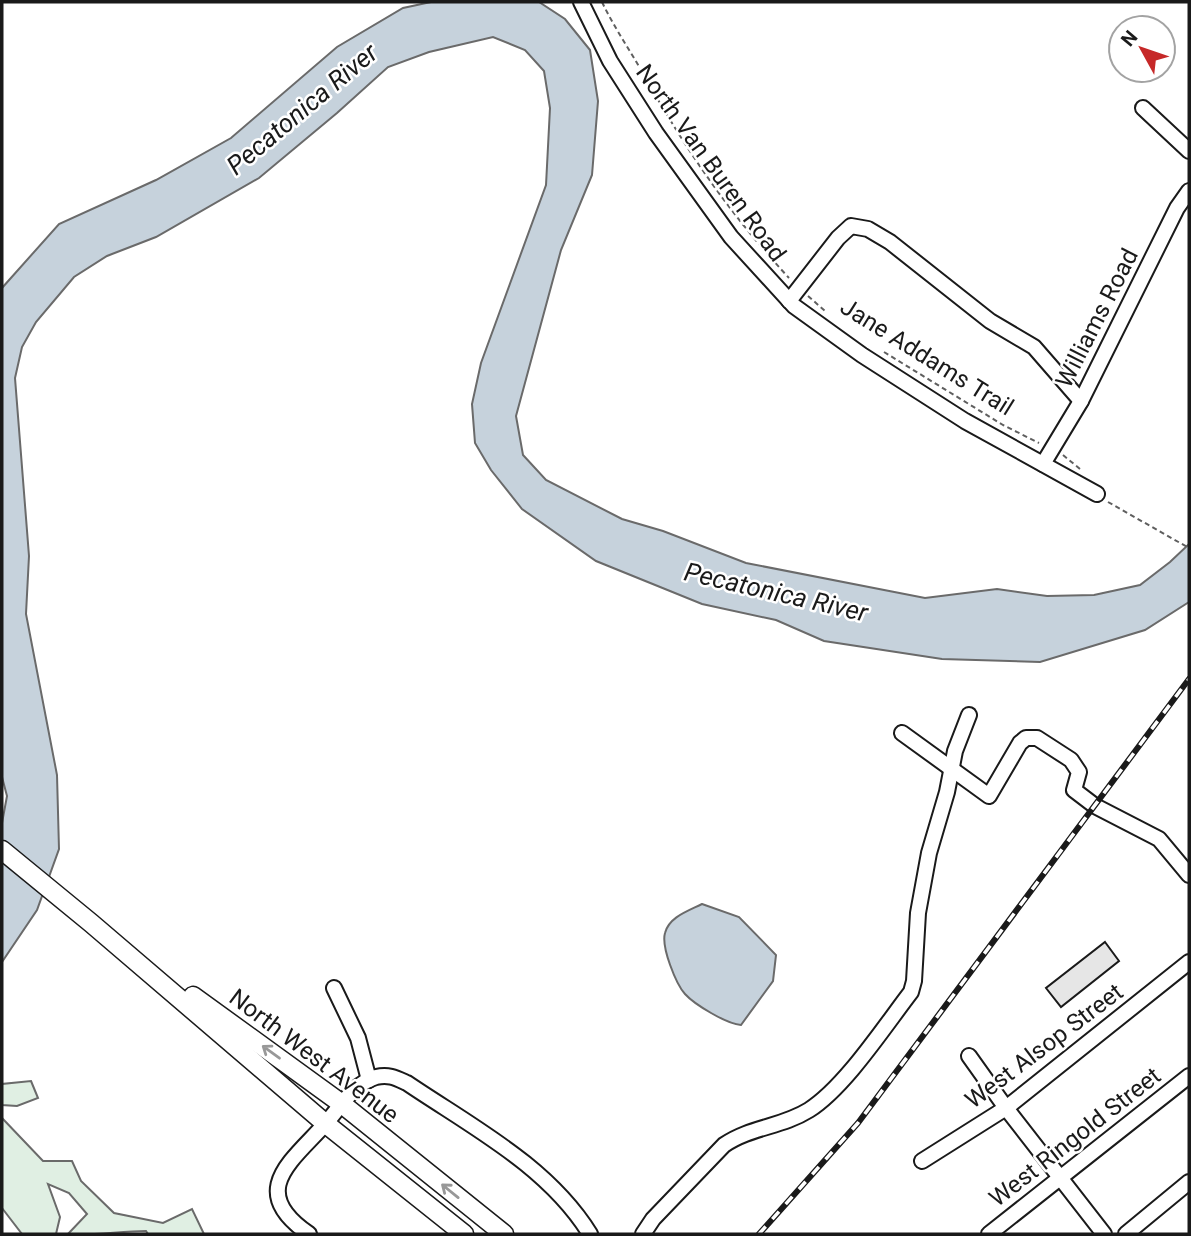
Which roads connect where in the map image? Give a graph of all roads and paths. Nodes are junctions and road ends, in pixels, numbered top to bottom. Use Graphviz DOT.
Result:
graph roads {
  1 [pos="581,2"];
  2 [pos="602,2"];
  3 [pos="1143,108"];
  4 [pos="1189,151"];
  5 [pos="1189,191"];
  6 [pos="799,287"];
  7 [pos="789,301"];
  8 [pos="833,318"];
  9 [pos="876,348"];
  10 [pos="1081,401"];
  11 [pos="1051,449"];
  12 [pos="1043,464"];
  13 [pos="1083,472"];
  14 [pos="1097,494"];
  15 [pos="1189,548"];
  16 [pos="969,715"];
  17 [pos="902,733"];
  18 [pos="951,768"];
  19 [pos="2,850"];
  20 [pos="1189,875"];
  21 [pos="91,923"];
  22 [pos="1189,962"];
  23 [pos="334,988"];
  24 [pos="969,1056"];
  25 [pos="1189,1076"];
  26 [pos="369,1080"];
  27 [pos="342,1104"];
  28 [pos="1006,1108"];
  29 [pos="326,1124"];
  30 [pos="922,1161"];
  31 [pos="1059,1178"];
  32 [pos="1189,1182"];
  33 [pos="309,1234"];
  34 [pos="464,1234"];
  35 [pos="504,1234"];
  36 [pos="590,1234"];
  37 [pos="643,1234"];
  38 [pos="989,1234"];
  39 [pos="1104,1234"];
  40 [pos="1125,1234"];
  1 -- 7 [label="street, North Van Buren Road"];
  2 -- 6 [label="path, Jane Addams Trail"];
  3 -- 4 [label="street"];
  5 -- 10 [label="street, Williams Road"];
  6 -- 7 [label="street"];
  6 -- 8 [label="path, Jane Addams Trail"];
  6 -- 10 [label="street"];
  7 -- 12 [label="street, North Van Buren Road"];
  9 -- 11 [label="path, Jane Addams Trail"];
  10 -- 11 [label="street, Williams Road"];
  11 -- 12 [label="street, Williams Road"];
  11 -- 13 [label="path, Jane Addams Trail"];
  12 -- 14 [label="street, North Van Buren Road"];
  14 -- 15 [label="path"];
  16 -- 18 [label="street"];
  17 -- 18 [label="street"];
  18 -- 20 [label="street"];
  18 -- 37 [label="street"];
  19 -- 21 [label="main road, North West Avenue"];
  27 -- 21 [label="main road, North West Avenue, one-way"];
  21 -- 29 [label="main road, North West Avenue"];
  22 -- 28 [label="street, West Alsop Street"];
  23 -- 26 [label="street"];
  24 -- 28 [label="street"];
  25 -- 31 [label="street, West Ringold Street"];
  26 -- 27 [label="street"];
  26 -- 36 [label="street"];
  27 -- 29 [label="street"];
  35 -- 27 [label="main road, North West Avenue, one-way"];
  28 -- 30 [label="street, West Alsop Street"];
  28 -- 31 [label="street"];
  29 -- 33 [label="street"];
  29 -- 34 [label="main road, North West Avenue"];
  31 -- 38 [label="street, West Ringold Street"];
  31 -- 39 [label="street"];
  32 -- 40 [label="street"];
}
